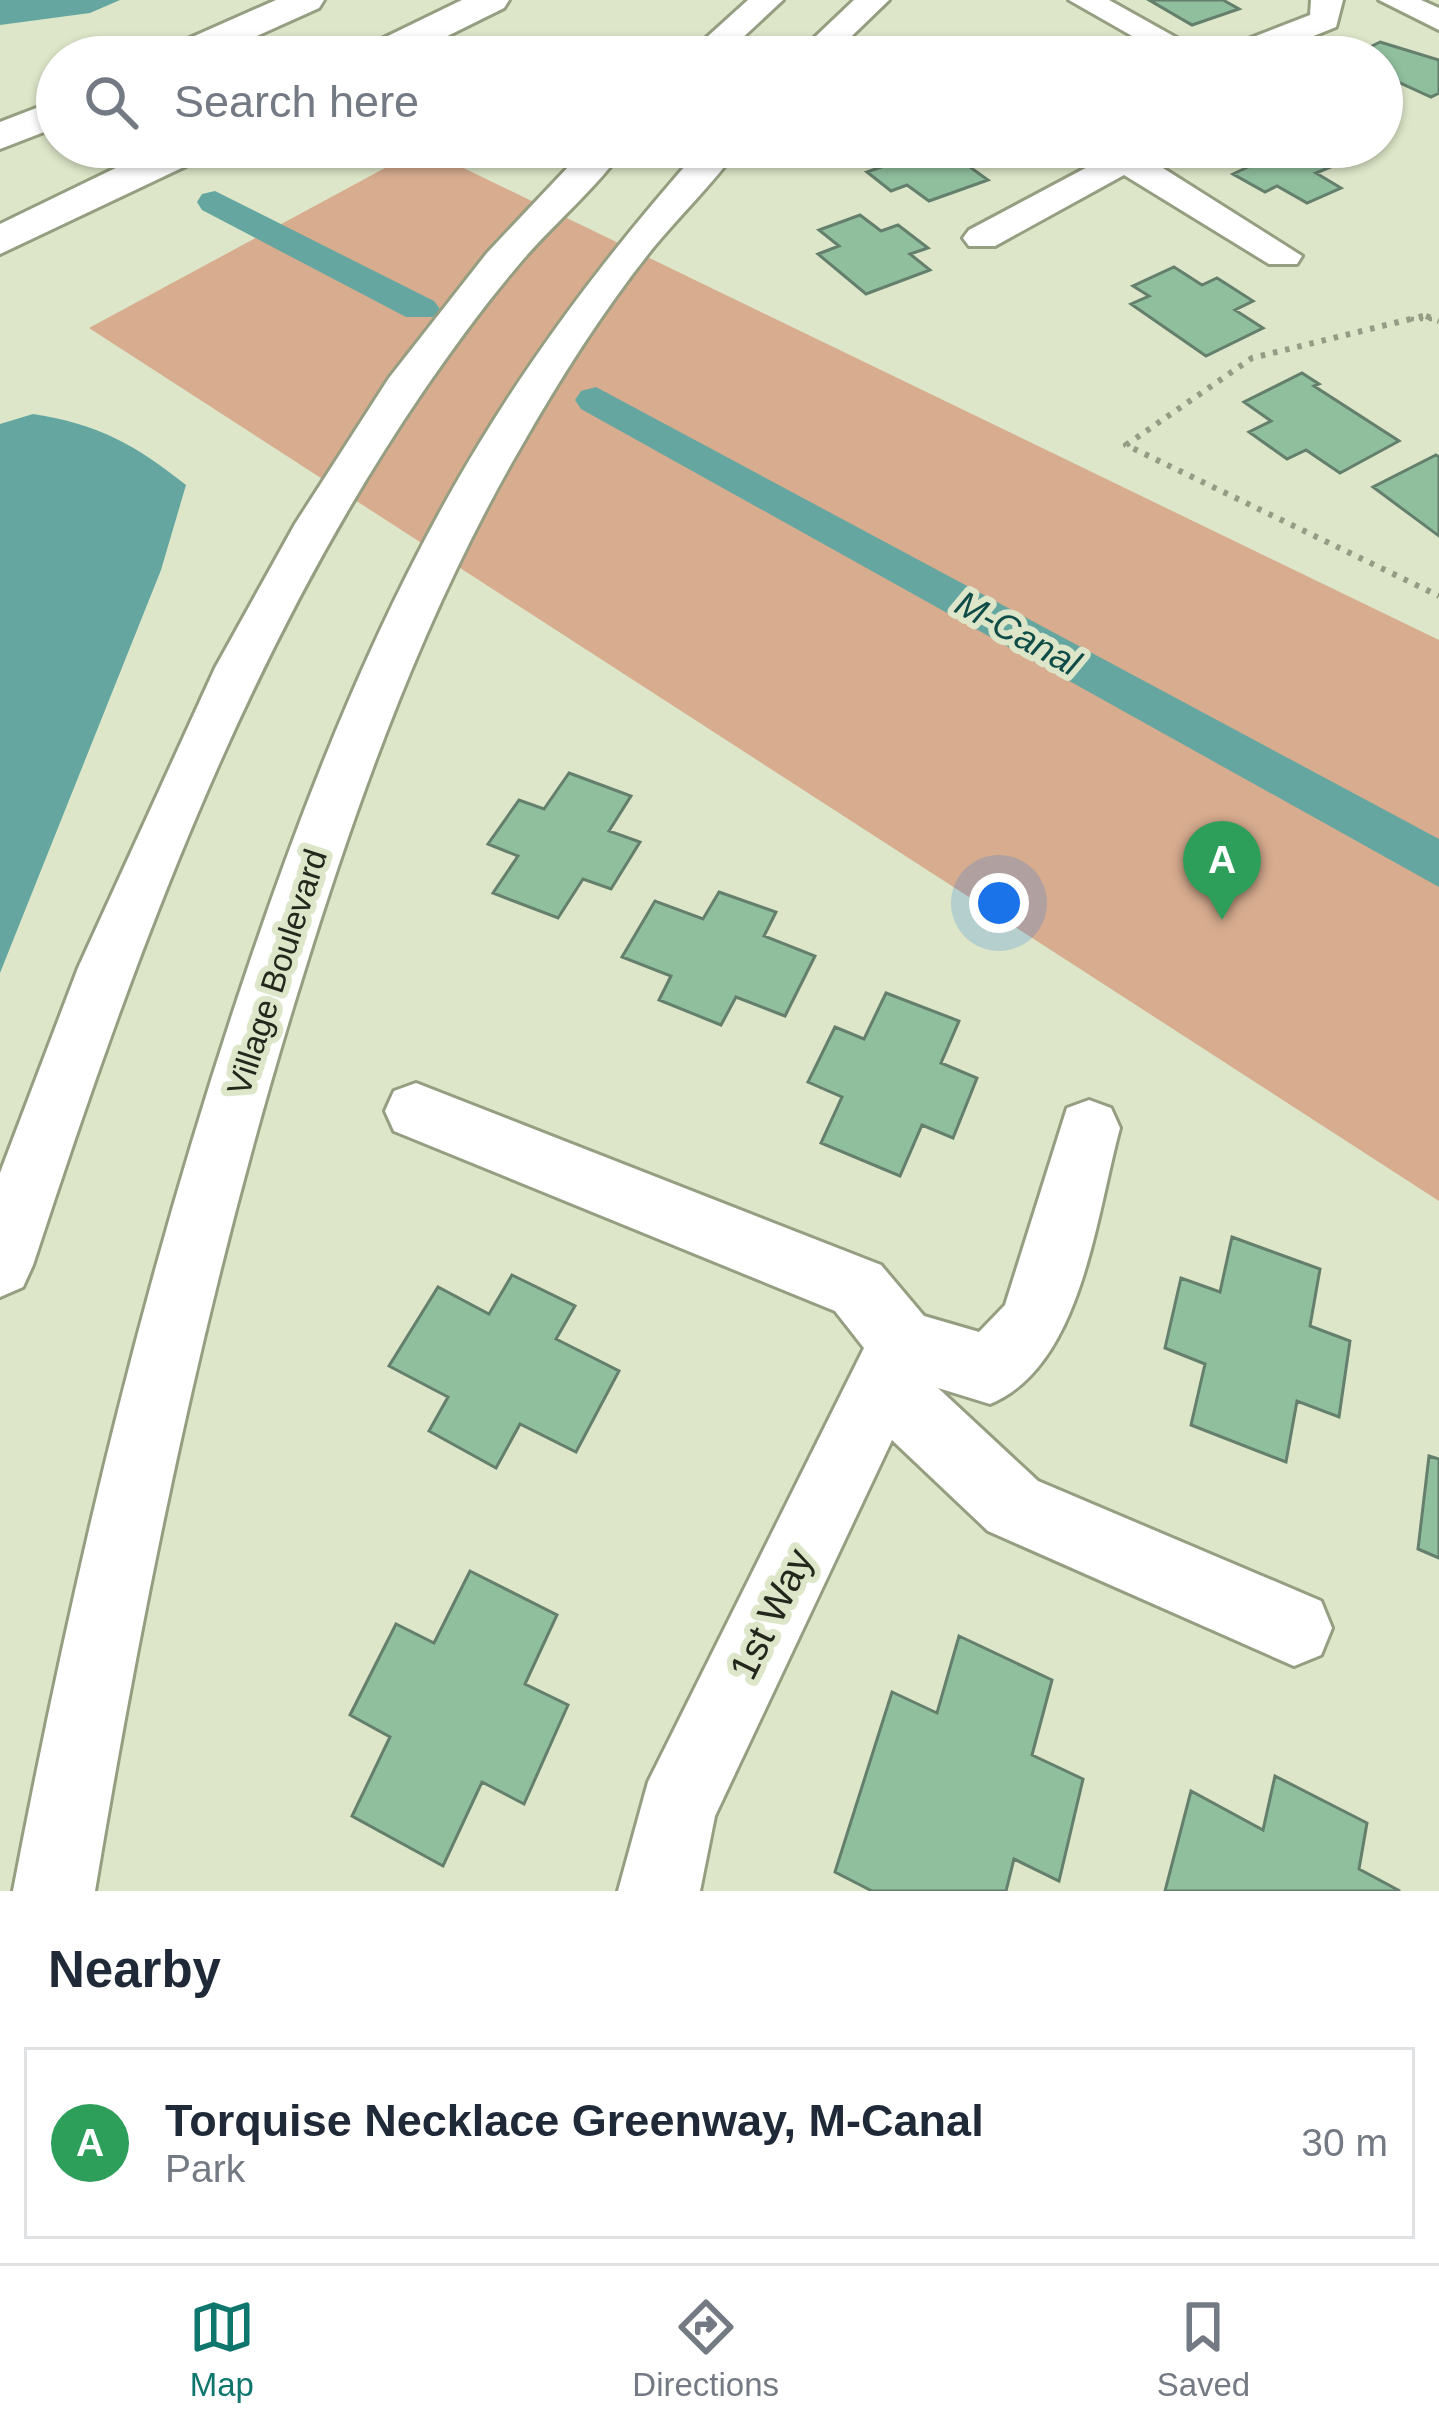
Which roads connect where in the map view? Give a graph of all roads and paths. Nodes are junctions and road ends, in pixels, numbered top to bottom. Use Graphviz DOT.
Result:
graph roads {
  1 [pos="306,0"];
  2 [pos="491,0"];
  3 [pos="767,0"];
  4 [pos="873,0"];
  5 [pos="1085,0"];
  6 [pos="1327,0"];
  7 [pos="1395,0"];
  8 [pos="1439,20"];
  9 [pos="226,36"];
  10 [pos="418,36"];
  11 [pos="727,36"];
  12 [pos="834,36"];
  13 [pos="1154,36"];
  14 [pos="1285,36"];
  15 [pos="36,121"];
  16 [pos="0,137"];
  17 [pos="148,168"];
  18 [pos="588,168"];
  19 [pos="704,168"];
  20 [pos="1110,168"];
  21 [pos="1146,168"];
  22 [pos="982,238"];
  23 [pos="0,241"];
  24 [pos="1283,256"];
  25 [pos="1439,321"];
  26 [pos="1439,596"];
  27 [pos="416,1111"];
  28 [pos="1089,1128"];
  29 [pos="0,1265"];
  30 [pos="893,1364"];
  31 [pos="1294,1628"];
  32 [pos="54,1891"];
  33 [pos="659,1891"];
  1 -- 9 [label="highway"];
  2 -- 10 [label="highway"];
  3 -- 11 [label="street"];
  4 -- 12 [label="street"];
  5 -- 13 [label="street"];
  6 -- 14 [label="street"];
  7 -- 8 [label="street"];
  15 -- 16 [label="highway"];
  17 -- 23 [label="highway"];
  18 -- 29 [label="street"];
  19 -- 32 [label="street, Village Boulevard"];
  20 -- 22 [label="street"];
  21 -- 24 [label="street"];
  25 -- 26 [label="path"];
  27 -- 30 [label="street"];
  28 -- 30 [label="street"];
  30 -- 31 [label="street"];
  30 -- 33 [label="street, 1st Way"];
}
